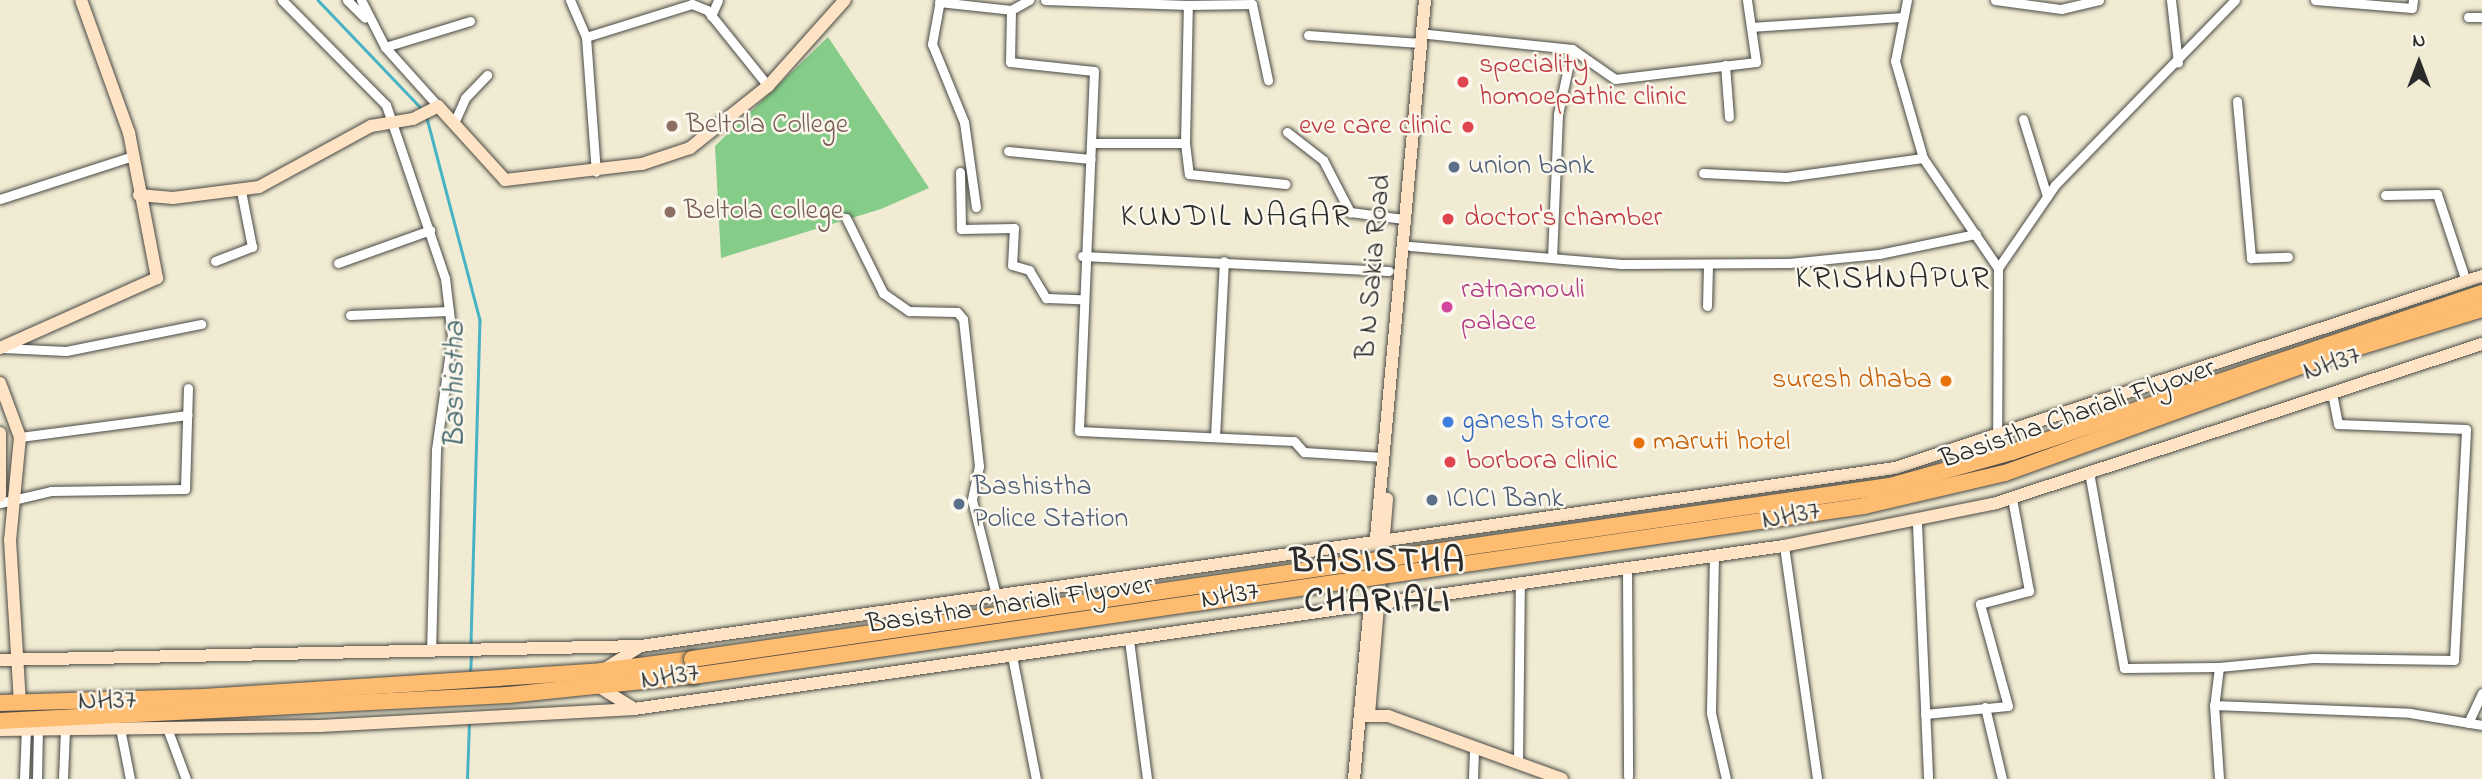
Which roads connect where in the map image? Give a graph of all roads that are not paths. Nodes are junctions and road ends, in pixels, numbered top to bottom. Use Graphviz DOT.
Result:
graph roads {
  1 [pos="81,0"];
  2 [pos="282,0"];
  3 [pos="347,0"];
  4 [pos="361,0"];
  5 [pos="570,0"];
  6 [pos="718,0"];
  7 [pos="845,0"];
  8 [pos="1029,0"];
  9 [pos="1045,0"];
  10 [pos="1425,0"];
  11 [pos="1432,0"];
  12 [pos="1747,0"];
  13 [pos="1907,0"];
  14 [pos="1995,0"];
  15 [pos="2099,0"];
  16 [pos="2171,0"];
  17 [pos="2235,0"];
  18 [pos="2315,0"];
  19 [pos="2413,0"];
  20 [pos="939,1"];
  21 [pos="1256,2"];
  22 [pos="667,4"];
  23 [pos="1188,5"];
  24 [pos="1011,10"];
  25 [pos="711,16"];
  26 [pos="2482,17"];
  27 [pos="365,18"];
  28 [pos="1903,18"];
  29 [pos="2468,18"];
  30 [pos="470,21"];
  31 [pos="1751,27"];
  32 [pos="1308,35"];
  33 [pos="586,37"];
  34 [pos="1424,38"];
  35 [pos="385,47"];
  36 [pos="1572,49"];
  37 [pos="2178,63"];
  38 [pos="1725,65"];
  39 [pos="487,75"];
  40 [pos="1268,80"];
  41 [pos="768,86"];
  42 [pos="2237,101"];
  43 [pos="435,108"];
  44 [pos="1728,117"];
  45 [pos="2023,119"];
  46 [pos="389,123"];
  47 [pos="454,123"];
  48 [pos="1287,132"];
  49 [pos="1092,143"];
  50 [pos="1185,143"];
  51 [pos="1008,151"];
  52 [pos="134,156"];
  53 [pos="1923,158"];
  54 [pos="1091,159"];
  55 [pos="596,172"];
  56 [pos="960,172"];
  57 [pos="1703,173"];
  58 [pos="1285,184"];
  59 [pos="242,191"];
  60 [pos="139,195"];
  61 [pos="2385,195"];
  62 [pos="2047,196"];
  63 [pos="0,199"];
  64 [pos="976,207"];
  65 [pos="846,218"];
  66 [pos="1404,219"];
  67 [pos="430,230"];
  68 [pos="1976,234"];
  69 [pos="1410,246"];
  70 [pos="1082,256"];
  71 [pos="2288,257"];
  72 [pos="1552,258"];
  73 [pos="215,261"];
  74 [pos="1224,261"];
  75 [pos="338,263"];
  76 [pos="1709,264"];
  77 [pos="1998,268"];
  78 [pos="1389,271"];
  79 [pos="2482,276"];
  80 [pos="2466,282"];
  81 [pos="2482,293"];
  82 [pos="1082,299"];
  83 [pos="1707,306"];
  84 [pos="2482,309"];
  85 [pos="449,311"];
  86 [pos="350,315"];
  87 [pos="201,324"];
  88 [pos="2482,344"];
  89 [pos="0,348"];
  90 [pos="0,383"];
  91 [pos="188,388"];
  92 [pos="2332,393"];
  93 [pos="188,415"];
  94 [pos="0,433"];
  95 [pos="1997,437"];
  96 [pos="20,438"];
  97 [pos="1215,438"];
  98 [pos="1383,457"];
  99 [pos="2089,472"];
  100 [pos="0,496"];
  101 [pos="16,496"];
  102 [pos="2012,498"];
  103 [pos="0,503"];
  104 [pos="1917,524"];
  105 [pos="1379,537"];
  106 [pos="1784,546"];
  107 [pos="1714,555"];
  108 [pos="1627,566"];
  109 [pos="1520,582"];
  110 [pos="996,595"];
  111 [pos="1375,601"];
  112 [pos="1129,640"];
  113 [pos="640,646"];
  114 [pos="431,651"];
  115 [pos="1012,656"];
  116 [pos="0,660"];
  117 [pos="17,660"];
  118 [pos="2219,667"];
  119 [pos="692,668"];
  120 [pos="601,680"];
  121 [pos="441,689"];
  122 [pos="2482,693"];
  123 [pos="0,703"];
  124 [pos="20,703"];
  125 [pos="2214,705"];
  126 [pos="1985,707"];
  127 [pos="634,709"];
  128 [pos="1925,714"];
  129 [pos="1365,716"];
  130 [pos="0,720"];
  131 [pos="2468,723"];
  132 [pos="32,725"];
  133 [pos="2482,725"];
  134 [pos="120,728"];
  135 [pos="167,728"];
  136 [pos="65,729"];
  137 [pos="0,730"];
  138 [pos="1474,748"];
  139 [pos="1518,762"];
  140 [pos="1628,776"];
  141 [pos="24,779"];
  142 [pos="37,779"];
  143 [pos="63,779"];
  144 [pos="130,779"];
  145 [pos="186,779"];
  146 [pos="1036,779"];
  147 [pos="1147,779"];
  148 [pos="1354,779"];
  149 [pos="1362,779"];
  150 [pos="1473,779"];
  151 [pos="1562,779"];
  152 [pos="1726,779"];
  153 [pos="1817,779"];
  154 [pos="1928,779"];
  155 [pos="2002,779"];
  156 [pos="2219,779"];
  1 -- 52 [label="street"];
  2 -- 46 [label="street"];
  3 -- 27 [label="street"];
  4 -- 27 [label="street"];
  5 -- 33 [label="street"];
  6 -- 25 [label="street"];
  7 -- 41 [label="street"];
  8 -- 24 [label="street"];
  9 -- 23 [label="street"];
  10 -- 34 [label="street, B N Sakia Road"];
  11 -- 34 [label="street, B N Sakia Road"];
  12 -- 31 [label="street"];
  13 -- 28 [label="street"];
  14 -- 15 [label="street"];
  16 -- 37 [label="street"];
  17 -- 37 [label="street"];
  18 -- 19 [label="street"];
  20 -- 24 [label="street"];
  20 -- 64 [label="street"];
  21 -- 23 [label="street"];
  21 -- 40 [label="street"];
  22 -- 25 [label="street"];
  22 -- 33 [label="street"];
  23 -- 50 [label="street"];
  24 -- 49 [label="street"];
  25 -- 41 [label="street"];
  26 -- 29 [label="street"];
  27 -- 35 [label="street"];
  28 -- 31 [label="street"];
  28 -- 53 [label="street"];
  30 -- 35 [label="street"];
  31 -- 38 [label="street"];
  32 -- 34 [label="street"];
  33 -- 55 [label="street"];
  34 -- 36 [label="street"];
  34 -- 66 [label="street, B N Sakia Road"];
  34 -- 69 [label="street, B N Sakia Road"];
  35 -- 43 [label="street"];
  36 -- 38 [label="street"];
  36 -- 72 [label="street"];
  37 -- 62 [label="street"];
  38 -- 44 [label="street"];
  39 -- 47 [label="street"];
  41 -- 55 [label="street"];
  42 -- 71 [label="street"];
  43 -- 46 [label="street"];
  43 -- 47 [label="street"];
  45 -- 62 [label="street"];
  46 -- 59 [label="street"];
  46 -- 67 [label="street"];
  47 -- 55 [label="street"];
  48 -- 66 [label="street"];
  49 -- 50 [label="street"];
  49 -- 54 [label="street"];
  50 -- 58 [label="street"];
  51 -- 54 [label="street"];
  52 -- 60 [label="street"];
  52 -- 63 [label="street"];
  53 -- 57 [label="street"];
  53 -- 68 [label="street"];
  54 -- 70 [label="street"];
  56 -- 82 [label="street"];
  59 -- 60 [label="street"];
  59 -- 73 [label="street"];
  60 -- 89 [label="street"];
  61 -- 80 [label="street"];
  62 -- 77 [label="street"];
  65 -- 110 [label="street"];
  66 -- 98 [label="street, B N Sakia Road"];
  67 -- 75 [label="street"];
  67 -- 85 [label="street"];
  68 -- 76 [label="street"];
  68 -- 77 [label="street"];
  69 -- 72 [label="street"];
  69 -- 105 [label="street, B N Sakia Road"];
  70 -- 74 [label="street"];
  70 -- 82 [label="street"];
  72 -- 76 [label="street"];
  74 -- 78 [label="street"];
  74 -- 97 [label="street"];
  76 -- 83 [label="street"];
  77 -- 95 [label="street"];
  79 -- 80 [label="street"];
  80 -- 95 [label="street"];
  81 -- 119 [label="highway, Basistha Chariali Flyover, bridge"];
  82 -- 97 [label="street"];
  84 -- 119 [label="highway, Basistha Chariali Flyover, bridge"];
  85 -- 86 [label="street"];
  85 -- 114 [label="street"];
  87 -- 89 [label="street"];
  88 -- 92 [label="street, NH37"];
  90 -- 96 [label="street"];
  91 -- 93 [label="street"];
  92 -- 99 [label="street, NH37"];
  92 -- 118 [label="street"];
  93 -- 96 [label="street"];
  93 -- 101 [label="street"];
  94 -- 100 [label="street"];
  95 -- 105 [label="street"];
  96 -- 101 [label="street"];
  97 -- 98 [label="street"];
  98 -- 105 [label="street, B N Sakia Road"];
  99 -- 102 [label="street, NH37"];
  99 -- 118 [label="street"];
  101 -- 103 [label="street"];
  101 -- 117 [label="street"];
  102 -- 104 [label="street, NH37"];
  102 -- 126 [label="street"];
  104 -- 106 [label="street, NH37"];
  104 -- 128 [label="street"];
  105 -- 110 [label="street"];
  105 -- 111 [label="street"];
  106 -- 107 [label="street, NH37"];
  106 -- 153 [label="street"];
  107 -- 108 [label="street, NH37"];
  107 -- 152 [label="street"];
  108 -- 109 [label="street, NH37"];
  108 -- 140 [label="street"];
  109 -- 111 [label="street, NH37"];
  109 -- 139 [label="street"];
  110 -- 113 [label="street"];
  111 -- 112 [label="street, NH37"];
  111 -- 129 [label="street"];
  112 -- 115 [label="street, NH37"];
  112 -- 147 [label="street"];
  113 -- 114 [label="street"];
  113 -- 120 [label="street"];
  114 -- 117 [label="street"];
  115 -- 127 [label="street, NH37"];
  115 -- 146 [label="street"];
  116 -- 117 [label="street"];
  117 -- 124 [label="street"];
  118 -- 125 [label="street"];
  119 -- 120 [label="highway, Basistha Chariali Flyover"];
  120 -- 121 [label="highway, NH37"];
  120 -- 121 [label="highway, NH37"];
  120 -- 127 [label="street"];
  121 -- 124 [label="highway"];
  121 -- 132 [label="highway"];
  122 -- 131 [label="street"];
  123 -- 124 [label="highway"];
  125 -- 131 [label="street"];
  125 -- 156 [label="street"];
  126 -- 128 [label="street"];
  126 -- 155 [label="street"];
  127 -- 135 [label="street, NH37"];
  128 -- 154 [label="street"];
  129 -- 138 [label="street"];
  129 -- 148 [label="street"];
  129 -- 149 [label="street"];
  130 -- 132 [label="highway"];
  131 -- 133 [label="street"];
  132 -- 136 [label="street, NH37"];
  132 -- 137 [label="street, NH37"];
  132 -- 141 [label="street"];
  132 -- 142 [label="street"];
  134 -- 135 [label="street, NH37"];
  134 -- 136 [label="street, NH37"];
  134 -- 144 [label="street"];
  135 -- 145 [label="street"];
  136 -- 143 [label="street"];
  138 -- 139 [label="street"];
  138 -- 150 [label="street"];
  139 -- 151 [label="street"];
}
